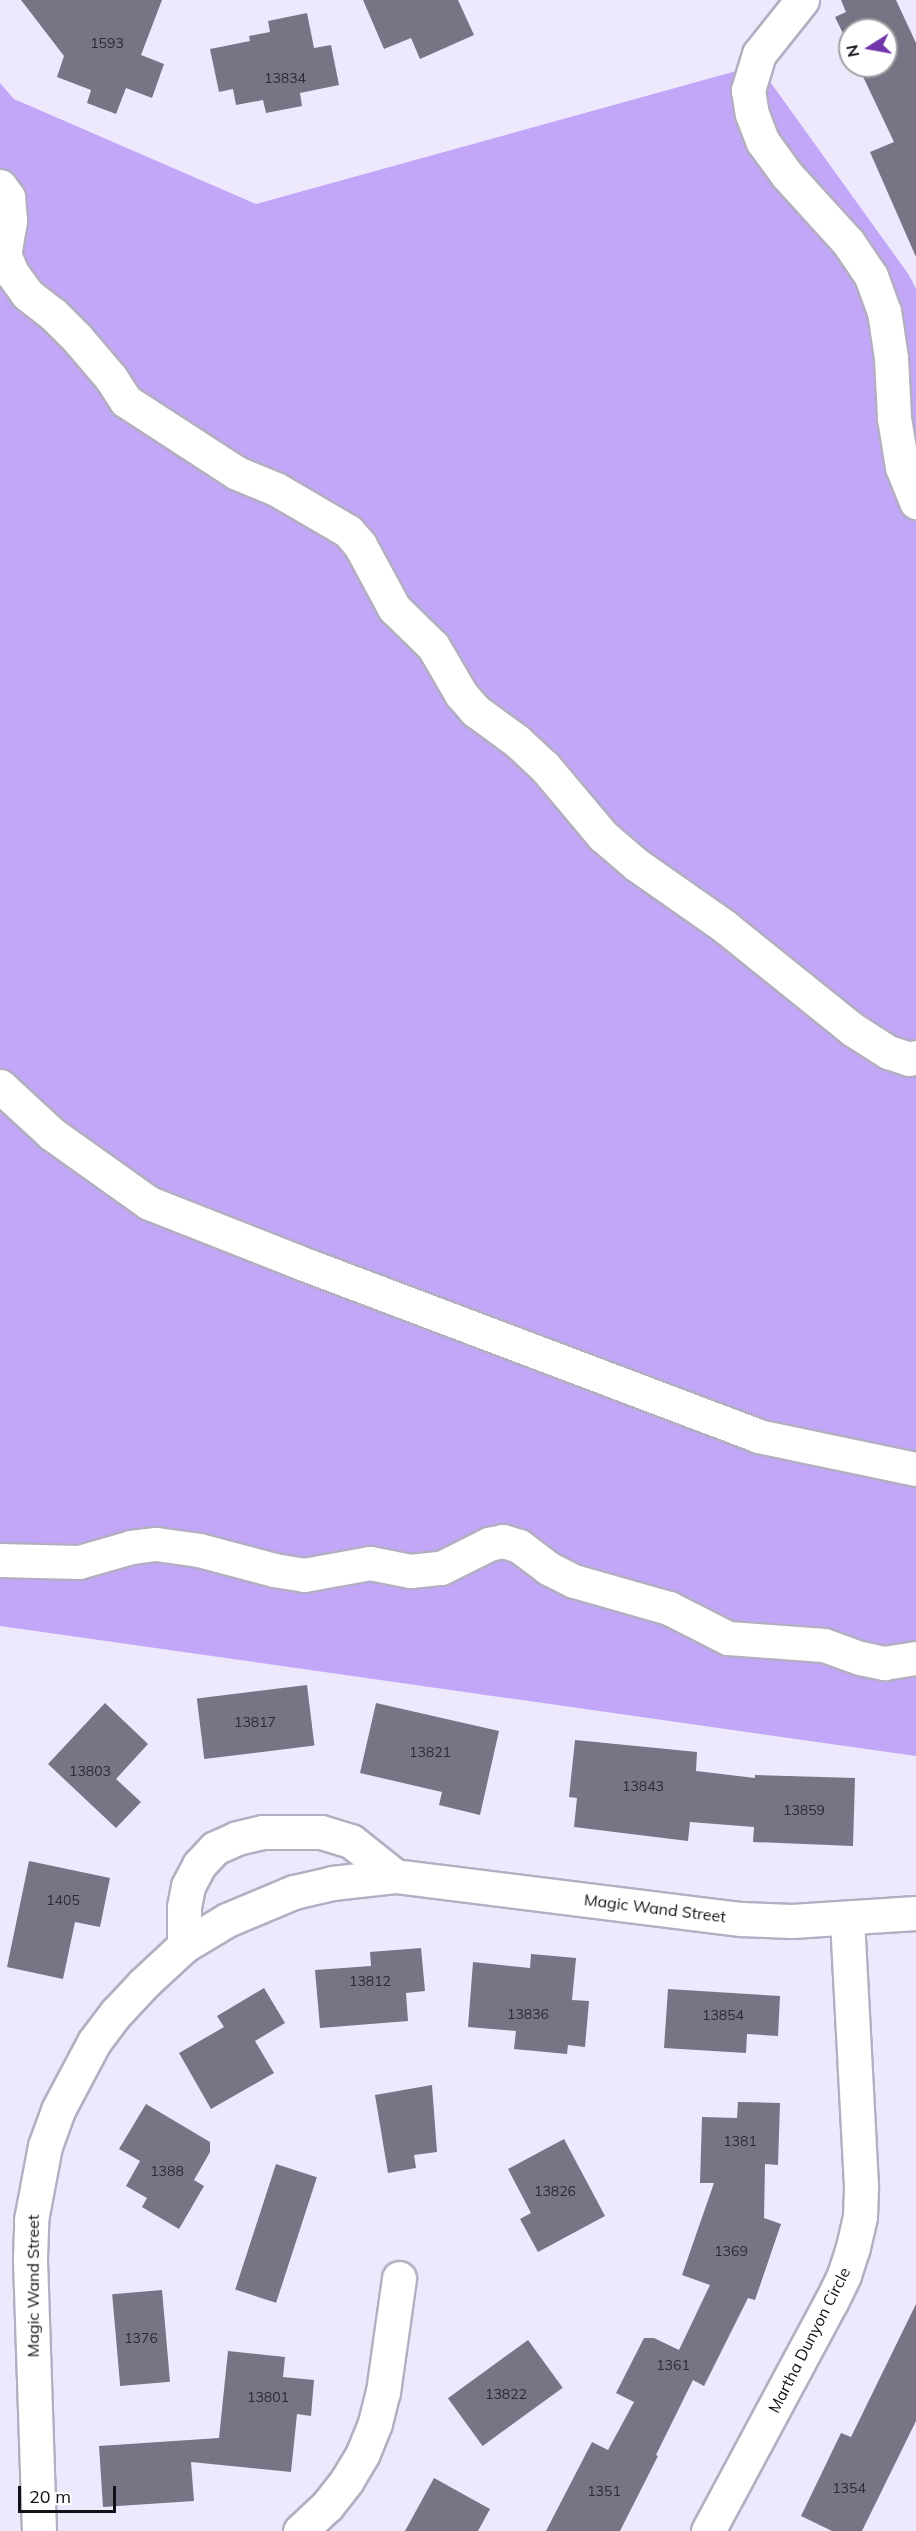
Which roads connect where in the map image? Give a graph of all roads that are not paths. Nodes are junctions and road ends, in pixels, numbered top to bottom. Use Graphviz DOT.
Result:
graph roads {
  1 [pos="802,0"];
  2 [pos="0,186"];
  3 [pos="916,502"];
  4 [pos="916,1058"];
  5 [pos="0,1086"];
  6 [pos="915,1469"];
  7 [pos="0,1560"];
  8 [pos="916,1658"];
  9 [pos="395,1876"];
  10 [pos="916,1913"];
  11 [pos="847,1919"];
  12 [pos="184,1946"];
  13 [pos="399,2278"];
  14 [pos="39,2531"];
  15 [pos="300,2531"];
  16 [pos="708,2531"];
  1 -- 3 [label="street"];
  2 -- 4 [label="street"];
  5 -- 6 [label="street"];
  7 -- 8 [label="street"];
  9 -- 11 [label="street, Magic Wand Street"];
  9 -- 12 [label="street, Magic Wand Street"];
  9 -- 12 [label="street"];
  10 -- 11 [label="street, Magic Wand Street"];
  11 -- 16 [label="street, Martha Dunyon Circle"];
  12 -- 14 [label="street, Magic Wand Street"];
  13 -- 15 [label="street"];
}
